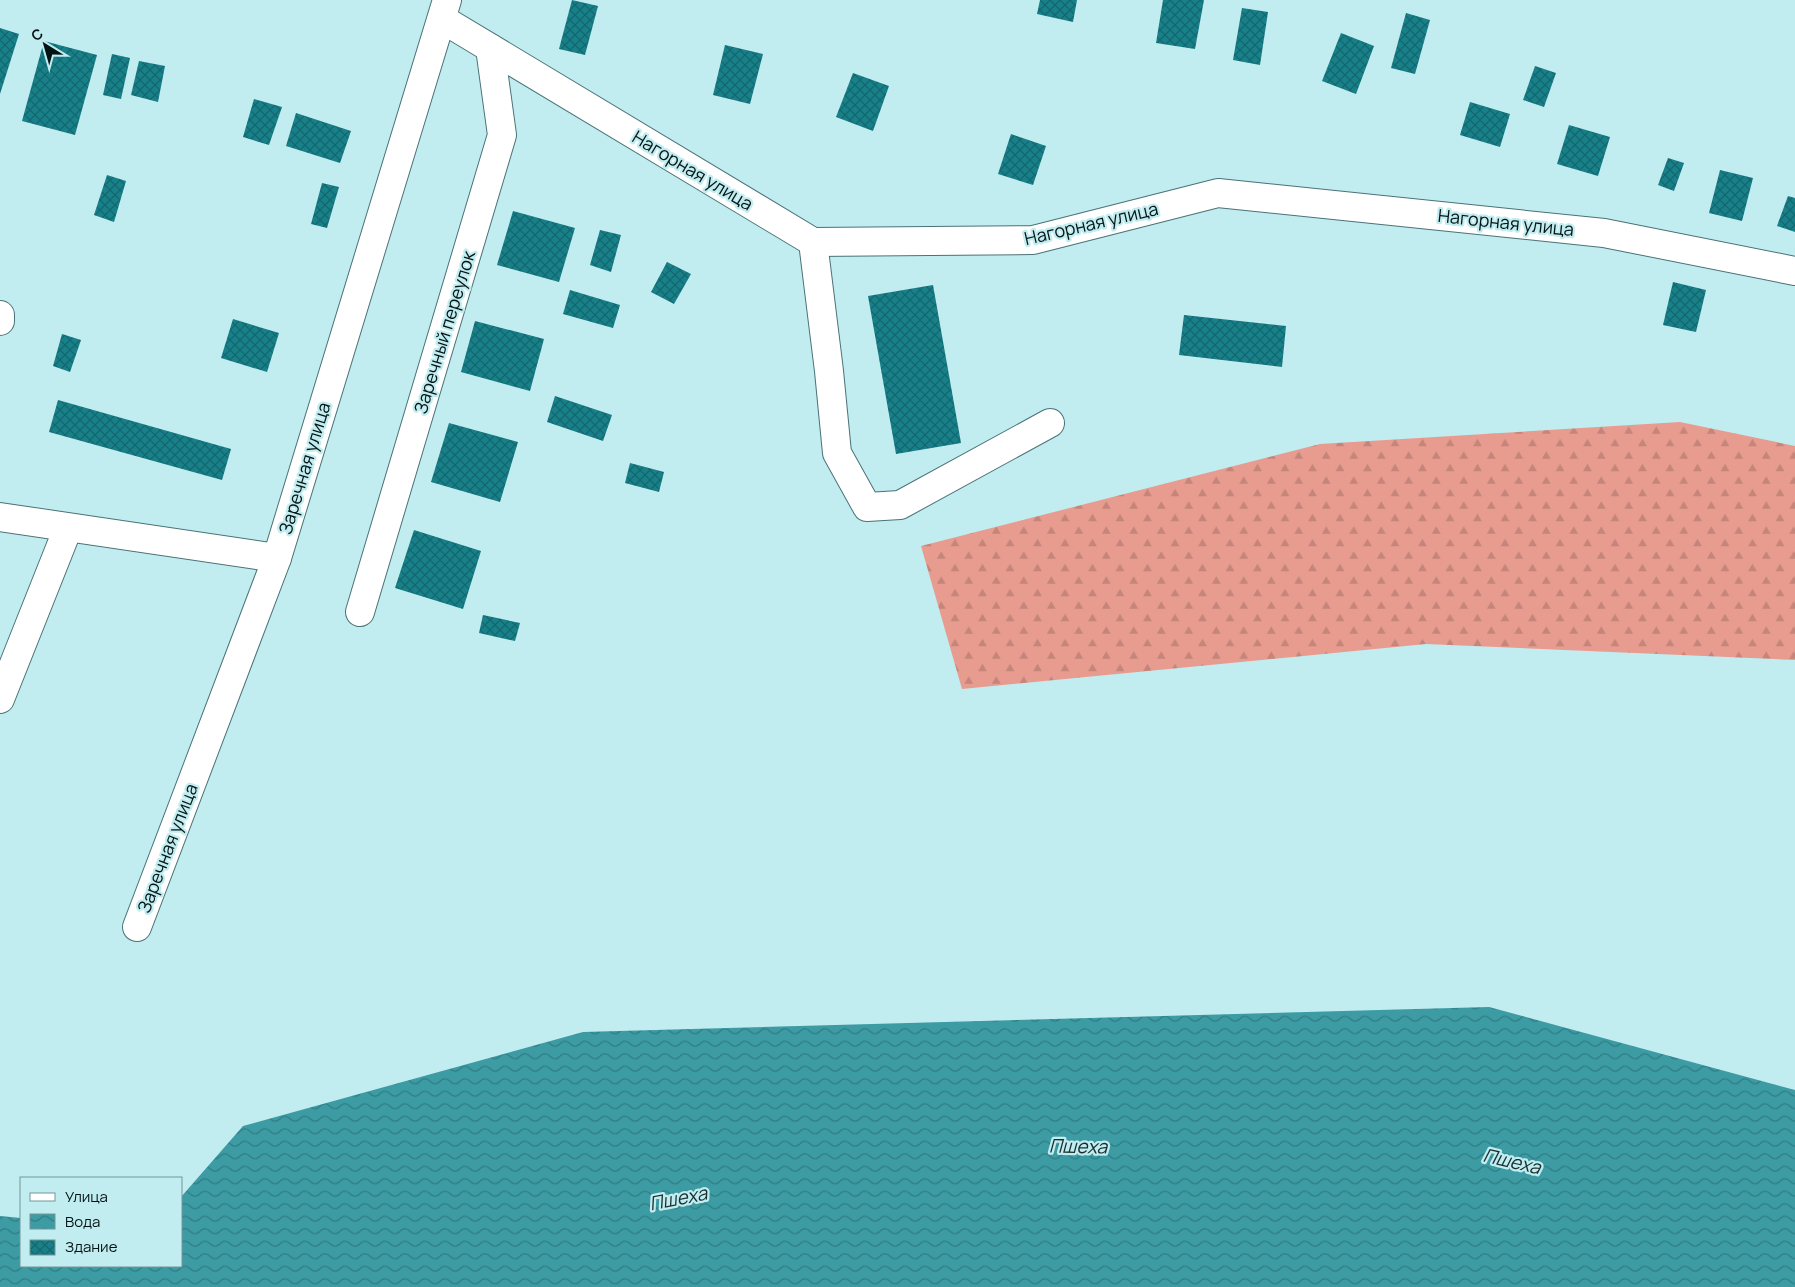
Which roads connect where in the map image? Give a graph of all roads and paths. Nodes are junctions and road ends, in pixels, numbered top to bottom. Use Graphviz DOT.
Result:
graph roads {
  1 [pos="444,9"];
  2 [pos="490,48"];
  3 [pos="813,242"];
  4 [pos="1795,271"];
  5 [pos="0,316"];
  6 [pos="0,321"];
  7 [pos="1050,423"];
  8 [pos="0,517"];
  9 [pos="68,528"];
  10 [pos="277,558"];
  11 [pos="360,612"];
  12 [pos="0,698"];
  13 [pos="137,927"];
  1 -- 2 [label="street, Нагорная улица"];
  1 -- 10 [label="street, Заречная улица"];
  2 -- 3 [label="street, Нагорная улица"];
  2 -- 11 [label="street, Заречный переулок"];
  3 -- 4 [label="street, Нагорная улица"];
  3 -- 7 [label="street"];
  5 -- 6 [label="street"];
  8 -- 9 [label="street"];
  9 -- 10 [label="street"];
  9 -- 12 [label="street"];
  10 -- 13 [label="street, Заречная улица"];
}
